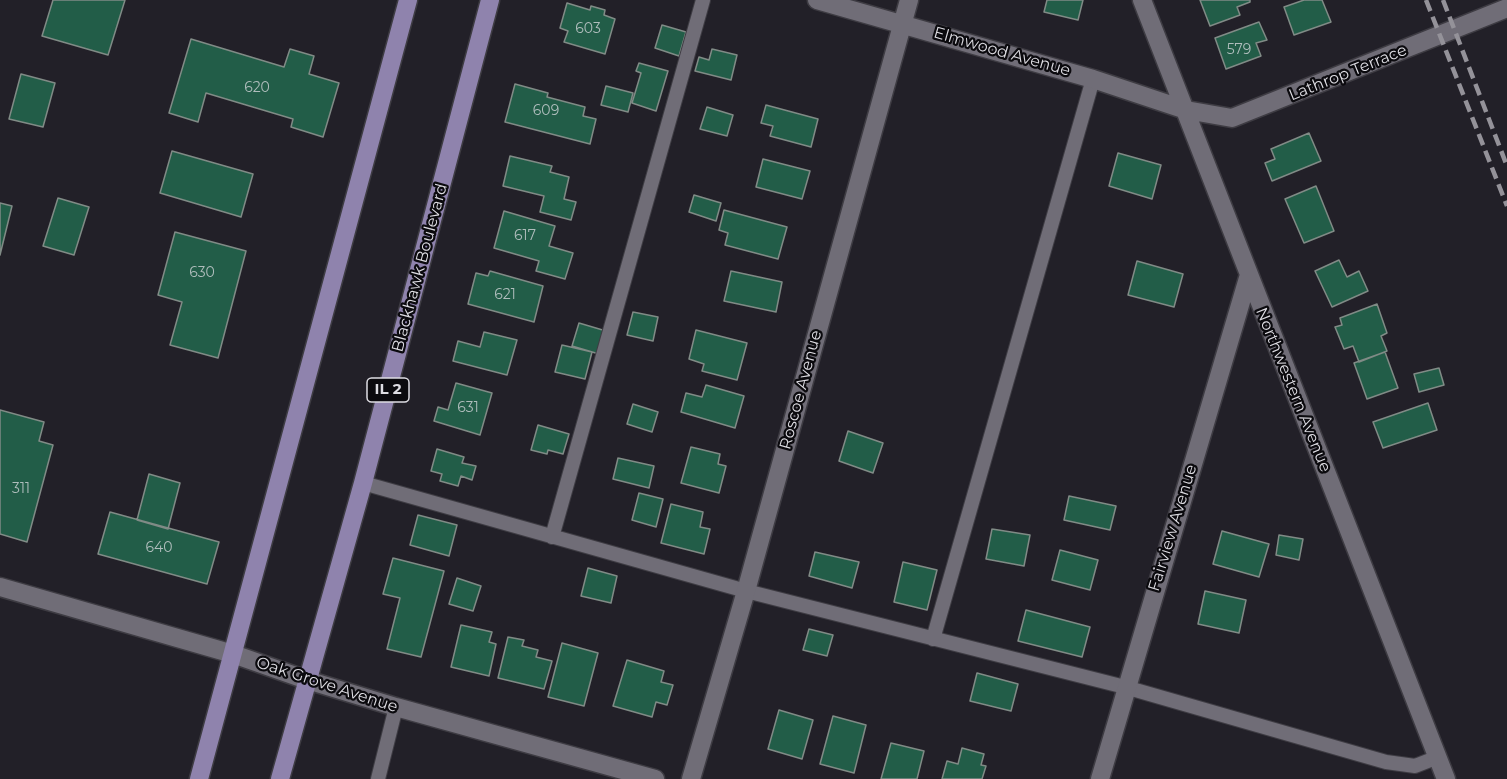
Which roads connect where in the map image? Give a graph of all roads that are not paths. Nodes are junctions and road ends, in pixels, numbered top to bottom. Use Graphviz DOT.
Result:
graph roads {
  1 [pos="408,0"];
  2 [pos="490,0"];
  3 [pos="703,0"];
  4 [pos="817,0"];
  5 [pos="909,0"];
  6 [pos="1142,0"];
  7 [pos="1507,8"];
  8 [pos="903,23"];
  9 [pos="1093,79"];
  10 [pos="1186,110"];
  11 [pos="1248,278"];
  12 [pos="363,483"];
  13 [pos="552,537"];
  14 [pos="0,587"];
  15 [pos="746,591"];
  16 [pos="933,639"];
  17 [pos="233,654"];
  18 [pos="307,680"];
  19 [pos="1125,687"];
  20 [pos="396,707"];
  21 [pos="1438,757"];
  22 [pos="200,779"];
  23 [pos="280,779"];
  24 [pos="378,779"];
  25 [pos="655,779"];
  26 [pos="691,779"];
  27 [pos="1100,779"];
  28 [pos="1446,779"];
  1 -- 17 [label="main road"];
  2 -- 12 [label="main road, Blackhawk Boulevard / IL 2"];
  3 -- 13 [label="lane"];
  4 -- 8 [label="street, Elmwood Avenue"];
  5 -- 8 [label="street, Roscoe Avenue"];
  6 -- 10 [label="street, Northwestern Avenue"];
  7 -- 10 [label="street, Lathrop Terrace"];
  8 -- 9 [label="street, Elmwood Avenue"];
  8 -- 15 [label="street, Roscoe Avenue"];
  9 -- 10 [label="street, Elmwood Avenue"];
  9 -- 16 [label="lane"];
  10 -- 11 [label="street, Northwestern Avenue"];
  11 -- 19 [label="street, Fairview Avenue"];
  11 -- 21 [label="street, Northwestern Avenue"];
  12 -- 13 [label="lane"];
  12 -- 18 [label="main road, Blackhawk Boulevard / IL 2"];
  13 -- 15 [label="lane"];
  14 -- 17 [label="street, Oak Grove Avenue"];
  15 -- 16 [label="lane"];
  15 -- 26 [label="street, Roscoe Avenue"];
  16 -- 19 [label="lane"];
  17 -- 18 [label="street, Oak Grove Avenue"];
  17 -- 22 [label="main road"];
  18 -- 20 [label="street, Oak Grove Avenue"];
  18 -- 23 [label="main road, Blackhawk Boulevard / IL 2"];
  19 -- 21 [label="lane"];
  19 -- 27 [label="street, Fairview Avenue"];
  20 -- 24 [label="lane"];
  20 -- 25 [label="street, Oak Grove Avenue"];
  21 -- 28 [label="street, Northwestern Avenue"];
}
